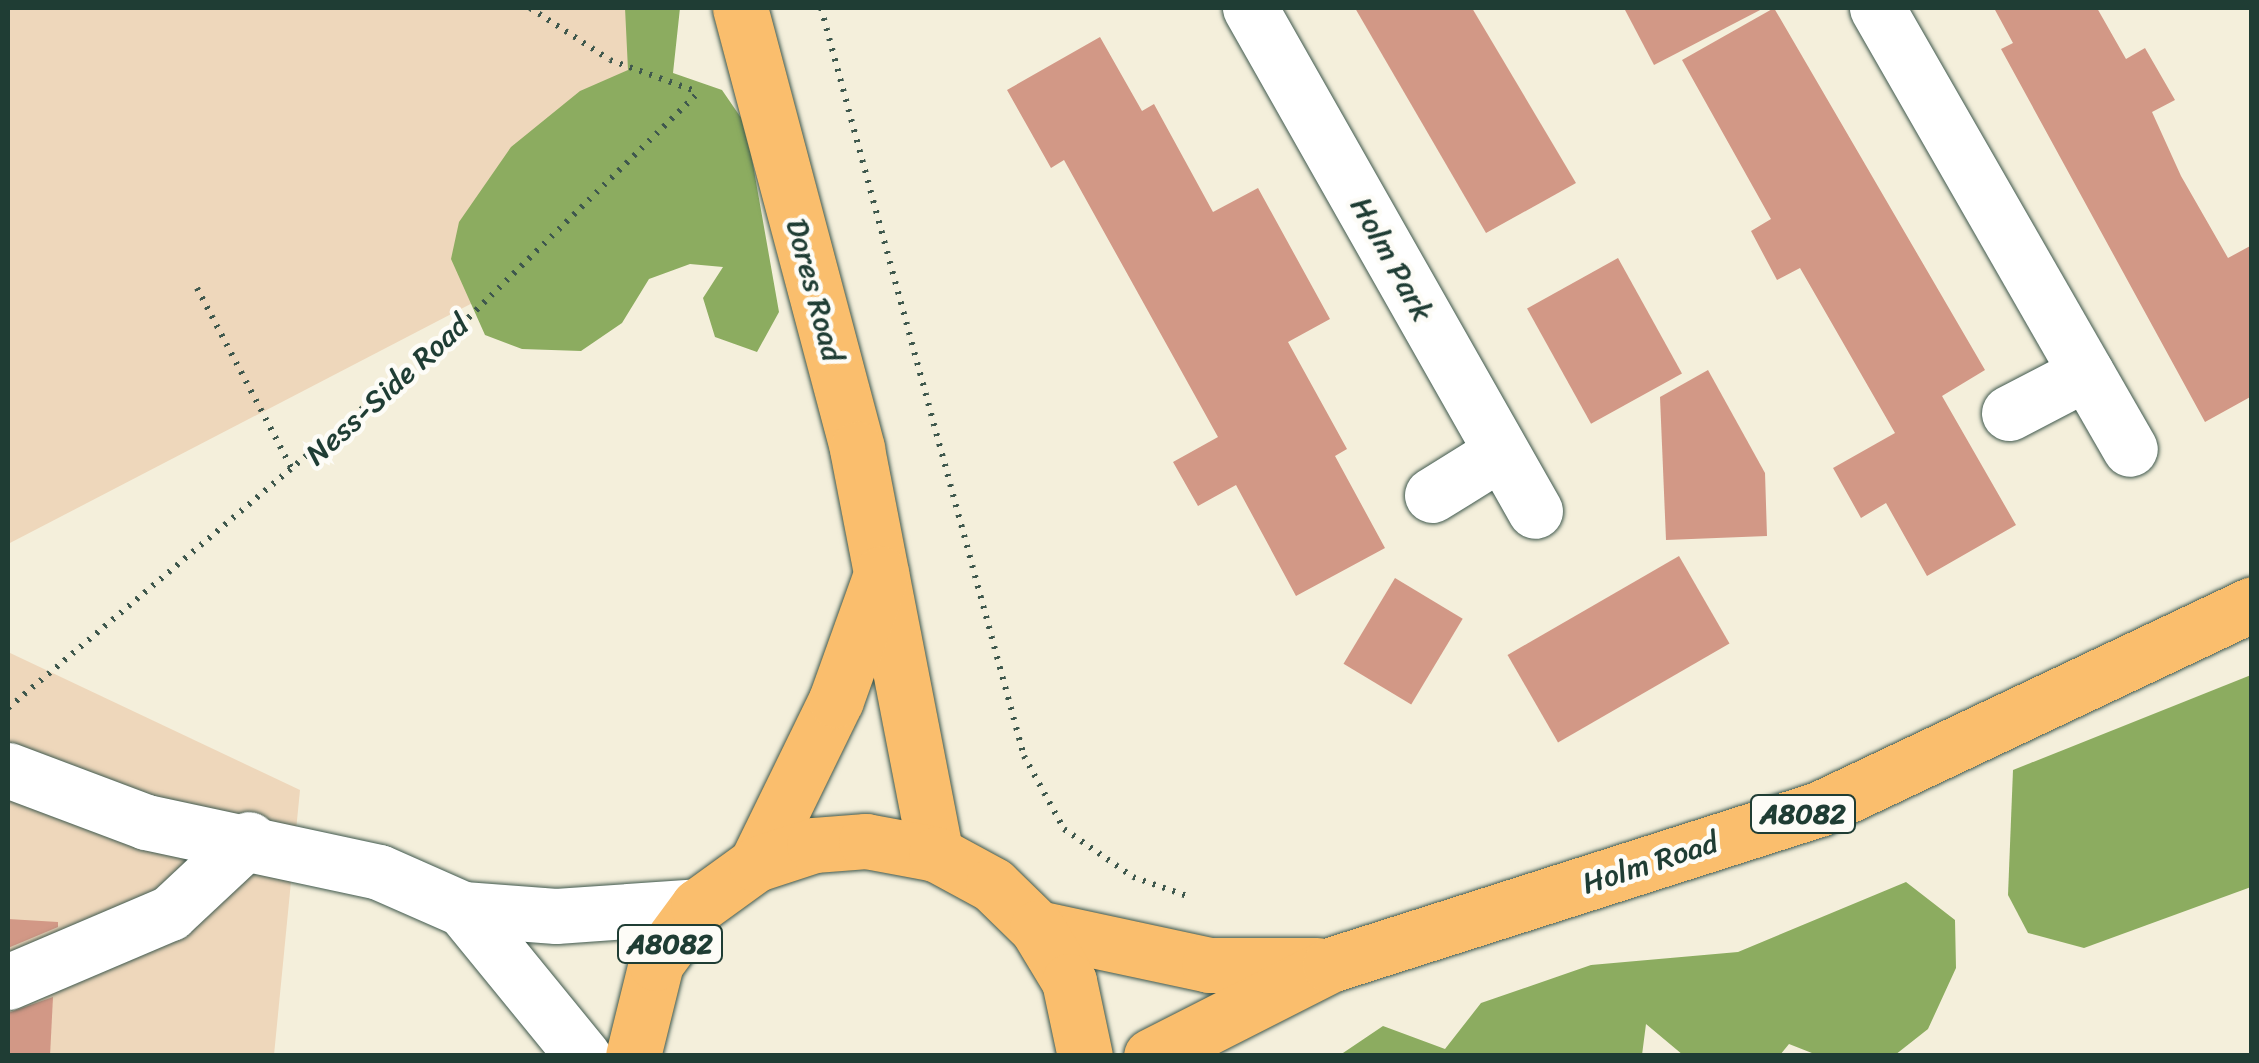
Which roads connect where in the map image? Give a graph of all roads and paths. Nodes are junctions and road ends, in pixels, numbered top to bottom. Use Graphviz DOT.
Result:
graph roads {
  1 [pos="530,8"];
  2 [pos="740,8"];
  3 [pos="821,8"];
  4 [pos="1250,8"];
  5 [pos="1877,8"];
  6 [pos="761,88"];
  7 [pos="698,92"];
  8 [pos="197,288"];
  9 [pos="2086,374"];
  10 [pos="2009,413"];
  11 [pos="2130,449"];
  12 [pos="1501,452"];
  13 [pos="294,472"];
  14 [pos="1432,494"];
  15 [pos="1535,511"];
  16 [pos="880,574"];
  17 [pos="2252,604"];
  18 [pos="8,708"];
  19 [pos="8,770"];
  20 [pos="249,838"];
  21 [pos="936,854"];
  22 [pos="756,864"];
  23 [pos="1200,900"];
  24 [pos="698,906"];
  25 [pos="463,909"];
  26 [pos="1037,928"];
  27 [pos="1330,964"];
  28 [pos="8,982"];
  29 [pos="584,1056"];
  30 [pos="633,1056"];
  31 [pos="1085,1056"];
  32 [pos="1151,1056"];
  1 -- 7 [label="path"];
  2 -- 6 [label="main road, Dores Road"];
  3 -- 23 [label="path"];
  4 -- 12 [label="street, Holm Park"];
  5 -- 9 [label="street"];
  6 -- 7 [label="path"];
  6 -- 16 [label="main road, Dores Road"];
  7 -- 13 [label="path, Ness-Side Road"];
  8 -- 13 [label="path"];
  9 -- 10 [label="street"];
  9 -- 11 [label="street"];
  12 -- 14 [label="street"];
  12 -- 15 [label="street, Holm Park"];
  13 -- 18 [label="path, Ness-Side Road"];
  16 -- 21 [label="main road, Dores Road"];
  16 -- 22 [label="main road, Dores Road"];
  17 -- 27 [label="main road, Holm Road / A8082"];
  19 -- 20 [label="street"];
  20 -- 25 [label="street"];
  20 -- 28 [label="street"];
  21 -- 22 [label="main road, A8082"];
  21 -- 26 [label="main road, A8082"];
  22 -- 24 [label="main road, A8082"];
  24 -- 25 [label="street"];
  24 -- 30 [label="main road, A8082"];
  25 -- 29 [label="street"];
  26 -- 27 [label="main road"];
  26 -- 31 [label="main road, A8082"];
  27 -- 32 [label="main road, Holm Road / A8082"];
}
